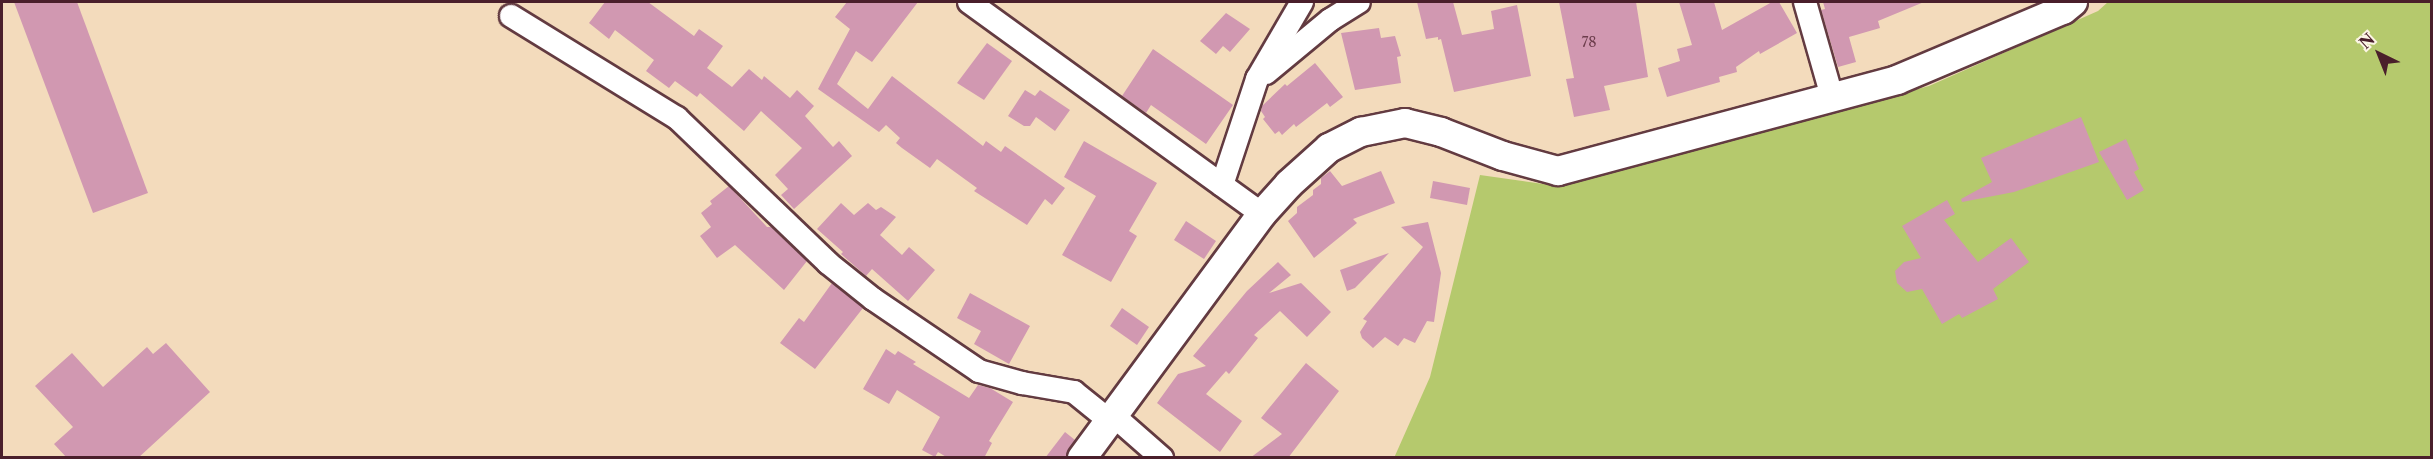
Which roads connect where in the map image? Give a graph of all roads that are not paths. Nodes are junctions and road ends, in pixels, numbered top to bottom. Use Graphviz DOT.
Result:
graph roads {
  1 [pos="969,2"];
  2 [pos="1302,2"];
  3 [pos="1359,2"];
  4 [pos="1805,2"];
  5 [pos="2073,2"];
  6 [pos="512,16"];
  7 [pos="1257,79"];
  8 [pos="1832,97"];
  9 [pos="1222,184"];
  10 [pos="1262,214"];
  11 [pos="1112,418"];
  12 [pos="1082,458"];
  13 [pos="1162,458"];
  1 -- 9 [label="street"];
  2 -- 7 [label="street"];
  3 -- 7 [label="street"];
  4 -- 8 [label="street"];
  5 -- 8 [label="street"];
  6 -- 11 [label="street"];
  7 -- 9 [label="street"];
  8 -- 10 [label="street"];
  9 -- 10 [label="street"];
  10 -- 11 [label="street"];
  11 -- 12 [label="street"];
  11 -- 13 [label="street"];
}
